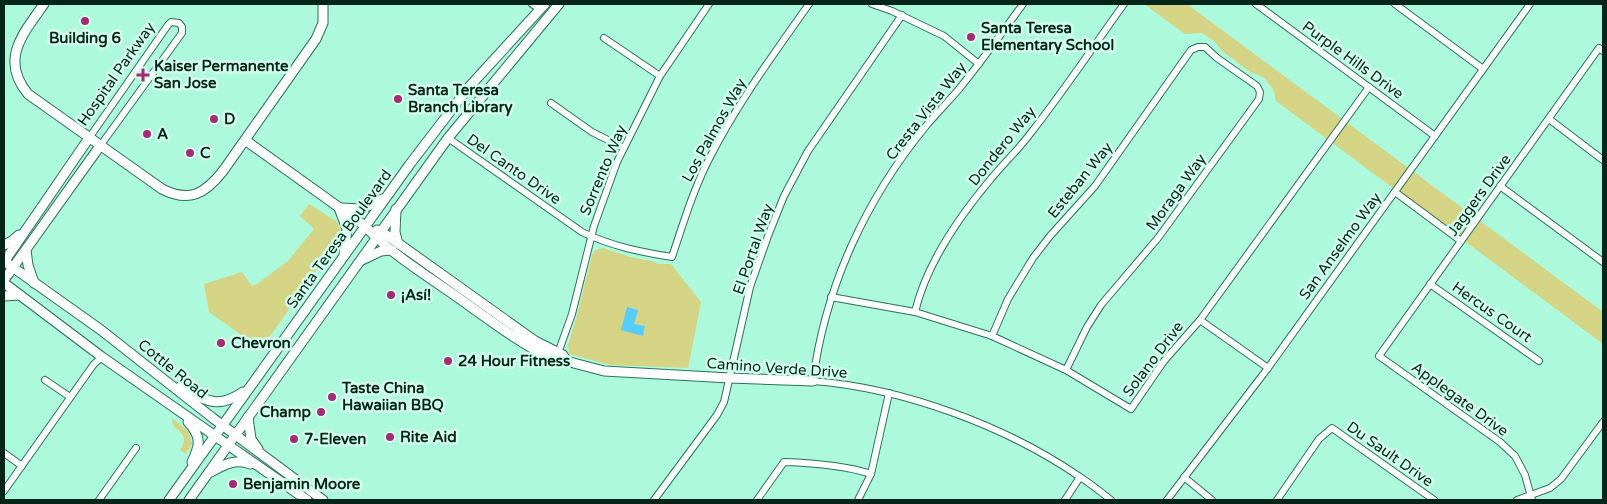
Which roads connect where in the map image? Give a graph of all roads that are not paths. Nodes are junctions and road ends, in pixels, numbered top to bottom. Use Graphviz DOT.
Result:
graph roads {
  1 [pos="44,4"];
  2 [pos="323,4"];
  3 [pos="532,4"];
  4 [pos="559,4"];
  5 [pos="699,4"];
  6 [pos="809,4"];
  7 [pos="872,4"];
  8 [pos="1023,4"];
  9 [pos="1124,4"];
  10 [pos="1256,4"];
  11 [pos="1395,4"];
  12 [pos="1530,4"];
  13 [pos="707,6"];
  14 [pos="543,7"];
  15 [pos="902,15"];
  16 [pos="604,38"];
  17 [pos="1198,47"];
  18 [pos="1601,49"];
  19 [pos="979,64"];
  20 [pos="1483,69"];
  21 [pos="660,76"];
  22 [pos="1369,87"];
  23 [pos="551,103"];
  24 [pos="1549,119"];
  25 [pos="1435,136"];
  26 [pos="88,138"];
  27 [pos="448,138"];
  28 [pos="245,140"];
  29 [pos="100,146"];
  30 [pos="624,148"];
  31 [pos="1603,160"];
  32 [pos="1500,186"];
  33 [pos="1395,192"];
  34 [pos="385,197"];
  35 [pos="339,208"];
  36 [pos="396,209"];
  37 [pos="27,226"];
  38 [pos="364,226"];
  39 [pos="378,235"];
  40 [pos="591,236"];
  41 [pos="1461,241"];
  42 [pos="4,245"];
  43 [pos="394,247"];
  44 [pos="26,250"];
  45 [pos="344,256"];
  46 [pos="360,261"];
  47 [pos="4,262"];
  48 [pos="1603,262"];
  49 [pos="13,268"];
  50 [pos="4,282"];
  51 [pos="34,283"];
  52 [pos="1430,284"];
  53 [pos="20,295"];
  54 [pos="4,296"];
  55 [pos="831,297"];
  56 [pos="915,312"];
  57 [pos="1200,320"];
  58 [pos="992,336"];
  59 [pos="1379,356"];
  60 [pos="102,357"];
  61 [pos="557,357"];
  62 [pos="1539,361"];
  63 [pos="1268,368"];
  64 [pos="1066,370"];
  65 [pos="730,378"];
  66 [pos="45,380"];
  67 [pos="167,381"];
  68 [pos="813,381"];
  69 [pos="250,388"];
  70 [pos="889,393"];
  71 [pos="70,397"];
  72 [pos="174,408"];
  73 [pos="248,417"];
  74 [pos="1603,422"];
  75 [pos="222,426"];
  76 [pos="234,435"];
  77 [pos="214,436"];
  78 [pos="227,446"];
  79 [pos="136,448"];
  80 [pos="4,453"];
  81 [pos="265,457"];
  82 [pos="22,466"];
  83 [pos="258,467"];
  84 [pos="208,474"];
  85 [pos="871,474"];
  86 [pos="186,476"];
  87 [pos="1080,477"];
  88 [pos="1184,477"];
  89 [pos="4,491"];
  90 [pos="1530,498"];
  91 [pos="99,500"];
  92 [pos="169,500"];
  93 [pos="189,500"];
  94 [pos="307,500"];
  95 [pos="323,500"];
  96 [pos="654,500"];
  97 [pos="757,500"];
  98 [pos="858,500"];
  99 [pos="1065,500"];
  100 [pos="1110,500"];
  101 [pos="1167,500"];
  102 [pos="1212,500"];
  103 [pos="1277,500"];
  104 [pos="1434,500"];
  105 [pos="1517,500"];
  1 -- 26 [label="main road"];
  2 -- 28 [label="main road"];
  3 -- 14 [label="street"];
  4 -- 27 [label="main road, Santa Teresa Boulevard"];
  5 -- 13 [label="street"];
  6 -- 40 [label="street, Los Palmos Way"];
  7 -- 15 [label="street"];
  8 -- 19 [label="street, Cresta Vista Way"];
  9 -- 56 [label="street, Dondero Way"];
  10 -- 22 [label="street, Purple Hills Drive"];
  11 -- 20 [label="street"];
  12 -- 20 [label="street, San Anselmo Way"];
  13 -- 21 [label="street, Sorrento Way"];
  14 -- 34 [label="main road, Santa Teresa Boulevard"];
  15 -- 19 [label="street"];
  15 -- 65 [label="street, El Portal Way"];
  16 -- 21 [label="street"];
  17 -- 58 [label="street, Esteban Way"];
  17 -- 64 [label="street, Moraga Way"];
  18 -- 24 [label="street, Jaggers Drive"];
  19 -- 55 [label="street, Cresta Vista Way"];
  20 -- 25 [label="street, San Anselmo Way"];
  21 -- 30 [label="street, Sorrento Way"];
  22 -- 25 [label="street, Purple Hills Drive"];
  22 -- 57 [label="street, Solano Drive"];
  23 -- 30 [label="street"];
  24 -- 31 [label="street"];
  24 -- 32 [label="street, Jaggers Drive"];
  25 -- 33 [label="street, San Anselmo Way"];
  26 -- 29 [label="main road"];
  26 -- 29 [label="street, Hospital Parkway"];
  26 -- 37 [label="main road, Hospital Parkway"];
  27 -- 36 [label="main road, Santa Teresa Boulevard"];
  27 -- 40 [label="street, Del Canto Drive"];
  28 -- 29 [label="main road"];
  28 -- 35 [label="main road, Camino Verde Drive"];
  29 -- 44 [label="main road, Hospital Parkway"];
  30 -- 40 [label="street, Sorrento Way"];
  32 -- 41 [label="street, Jaggers Drive"];
  32 -- 48 [label="street"];
  33 -- 41 [label="street"];
  33 -- 63 [label="street, San Anselmo Way"];
  34 -- 35 [label="main road"];
  34 -- 38 [label="main road, Santa Teresa Boulevard"];
  35 -- 38 [label="main road, Camino Verde Drive"];
  35 -- 45 [label="main road"];
  36 -- 39 [label="main road, Santa Teresa Boulevard"];
  36 -- 43 [label="main road"];
  37 -- 42 [label="main road"];
  37 -- 47 [label="main road, Hospital Parkway"];
  38 -- 39 [label="main road, Camino Verde Drive"];
  38 -- 45 [label="main road, Santa Teresa Boulevard"];
  39 -- 43 [label="main road, Camino Verde Drive"];
  39 -- 46 [label="main road, Santa Teresa Boulevard"];
  40 -- 61 [label="street, Sorrento Way"];
  41 -- 52 [label="street, Jaggers Drive"];
  43 -- 46 [label="main road"];
  43 -- 61 [label="main road, Camino Verde Drive"];
  44 -- 49 [label="main road, Hospital Parkway"];
  44 -- 51 [label="main road"];
  45 -- 69 [label="main road, Santa Teresa Boulevard"];
  46 -- 73 [label="main road, Santa Teresa Boulevard"];
  47 -- 49 [label="main road, Cottle Road"];
  49 -- 50 [label="main road, Hospital Parkway"];
  49 -- 51 [label="main road, Cottle Road"];
  50 -- 53 [label="main road, Cottle Road"];
  51 -- 67 [label="main road, Cottle Road"];
  52 -- 59 [label="street, Jaggers Drive"];
  52 -- 62 [label="street, Hercus Court"];
  53 -- 54 [label="main road"];
  53 -- 60 [label="main road, Cottle Road"];
  55 -- 56 [label="street, Solano Drive"];
  55 -- 68 [label="street, Cresta Vista Way"];
  56 -- 58 [label="street, Solano Drive"];
  57 -- 63 [label="street"];
  57 -- 64 [label="street, Solano Drive"];
  58 -- 64 [label="street, Solano Drive"];
  59 -- 90 [label="street, Applegate Drive"];
  60 -- 71 [label="street"];
  60 -- 72 [label="main road, Cottle Road"];
  61 -- 65 [label="main road, Camino Verde Drive"];
  63 -- 88 [label="street, San Anselmo Way"];
  65 -- 68 [label="main road, Camino Verde Drive"];
  65 -- 96 [label="street, El Portal Way"];
  66 -- 71 [label="street"];
  67 -- 69 [label="main road"];
  67 -- 75 [label="main road, Cottle Road"];
  68 -- 70 [label="street, Camino Verde Drive"];
  69 -- 75 [label="main road, Santa Teresa Boulevard"];
  70 -- 85 [label="street"];
  70 -- 87 [label="street, Camino Verde Drive"];
  71 -- 82 [label="street"];
  72 -- 77 [label="main road, Cottle Road"];
  72 -- 86 [label="main road"];
  73 -- 76 [label="main road, Santa Teresa Boulevard"];
  73 -- 81 [label="main road"];
  74 -- 90 [label="street"];
  75 -- 76 [label="main road, Cottle Road"];
  75 -- 77 [label="main road, Santa Teresa Boulevard"];
  76 -- 78 [label="main road, Santa Teresa Boulevard"];
  76 -- 81 [label="main road, Cottle Road"];
  77 -- 78 [label="main road, Cottle Road"];
  77 -- 86 [label="main road, Santa Teresa Boulevard"];
  78 -- 83 [label="main road, Cottle Road"];
  78 -- 84 [label="main road, Santa Teresa Boulevard"];
  79 -- 91 [label="street"];
  80 -- 82 [label="street"];
  81 -- 95 [label="main road, Cottle Road"];
  82 -- 89 [label="street"];
  83 -- 84 [label="main road"];
  83 -- 94 [label="main road, Cottle Road"];
  84 -- 93 [label="main road, Santa Teresa Boulevard"];
  85 -- 97 [label="street"];
  85 -- 98 [label="street"];
  86 -- 92 [label="main road, Santa Teresa Boulevard"];
  87 -- 99 [label="street"];
  87 -- 100 [label="street, Camino Verde Drive"];
  88 -- 101 [label="street, San Anselmo Way"];
  88 -- 102 [label="street"];
  90 -- 105 [label="street"];
  103 -- 104 [label="street, Du Sault Drive"];
}
